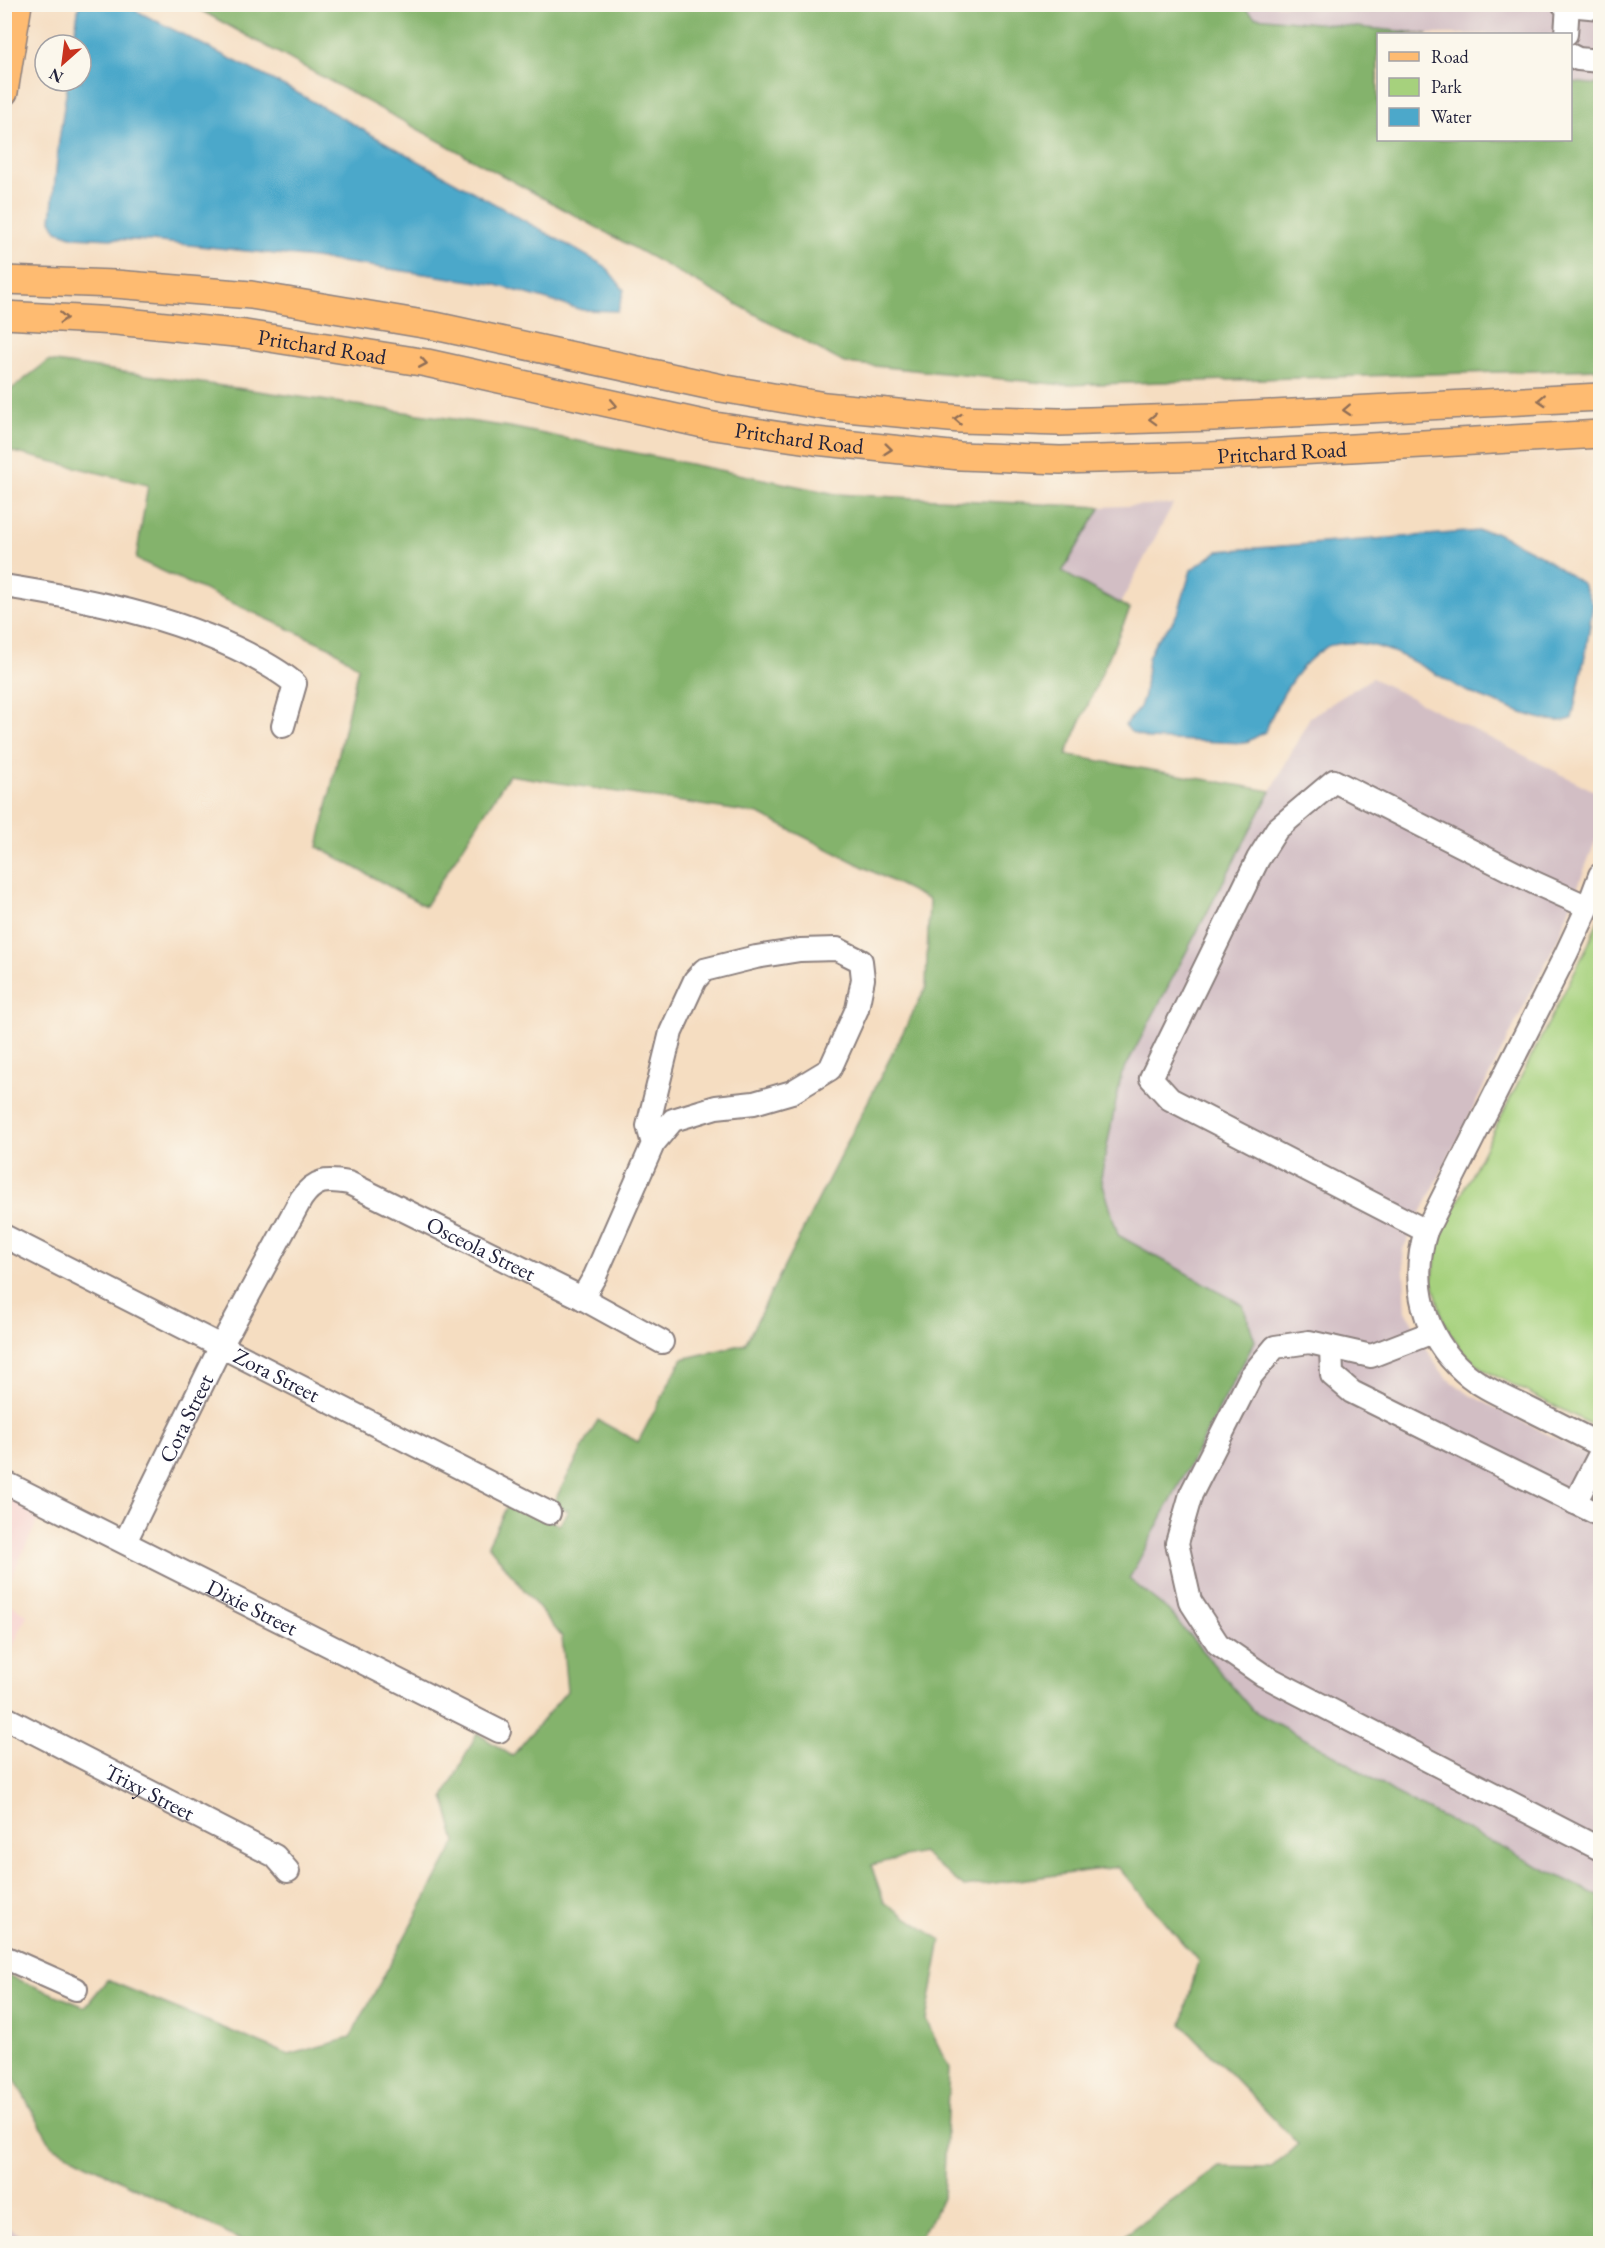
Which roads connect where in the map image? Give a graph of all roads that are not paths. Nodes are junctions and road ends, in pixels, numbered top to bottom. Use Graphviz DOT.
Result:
graph roads {
  1 [pos="18,4"];
  2 [pos="1563,4"];
  3 [pos="1568,5"];
  4 [pos="1600,8"];
  5 [pos="1566,33"];
  6 [pos="1572,56"];
  7 [pos="1600,62"];
  8 [pos="4,92"];
  9 [pos="4,280"];
  10 [pos="4,315"];
  11 [pos="1600,397"];
  12 [pos="1600,434"];
  13 [pos="4,586"];
  14 [pos="283,726"];
  15 [pos="1600,875"];
  16 [pos="1588,907"];
  17 [pos="653,1144"];
  18 [pos="301,1199"];
  19 [pos="1426,1230"];
  20 [pos="4,1236"];
  21 [pos="582,1298"];
  22 [pos="1433,1332"];
  23 [pos="662,1342"];
  24 [pos="221,1346"];
  25 [pos="1331,1347"];
  26 [pos="1600,1445"];
  27 [pos="1600,1454"];
  28 [pos="4,1482"];
  29 [pos="1575,1503"];
  30 [pos="549,1513"];
  31 [pos="1600,1515"];
  32 [pos="124,1542"];
  33 [pos="4,1718"];
  34 [pos="498,1731"];
  35 [pos="1600,1849"];
  36 [pos="288,1871"];
  37 [pos="4,1957"];
  38 [pos="76,1989"];
  1 -- 8 [label="main road"];
  2 -- 3 [label="street"];
  3 -- 4 [label="street"];
  3 -- 5 [label="street"];
  6 -- 7 [label="street"];
  11 -- 9 [label="main road, Pritchard Road, one-way"];
  10 -- 12 [label="main road, Pritchard Road, one-way"];
  13 -- 14 [label="street"];
  15 -- 16 [label="street"];
  16 -- 19 [label="street"];
  16 -- 19 [label="street"];
  17 -- 17 [label="street"];
  17 -- 21 [label="street"];
  18 -- 21 [label="street, Osceola Street"];
  18 -- 24 [label="street, Cora Street"];
  19 -- 22 [label="street"];
  20 -- 24 [label="street, Zora Street"];
  21 -- 23 [label="street, Osceola Street"];
  22 -- 25 [label="street"];
  22 -- 26 [label="street"];
  24 -- 30 [label="street, Zora Street"];
  24 -- 32 [label="street, Cora Street"];
  25 -- 29 [label="street"];
  25 -- 35 [label="street"];
  27 -- 29 [label="street"];
  28 -- 32 [label="street, Dixie Street"];
  29 -- 31 [label="street"];
  32 -- 34 [label="street, Dixie Street"];
  33 -- 36 [label="street, Trixy Street"];
  37 -- 38 [label="street"];
}
